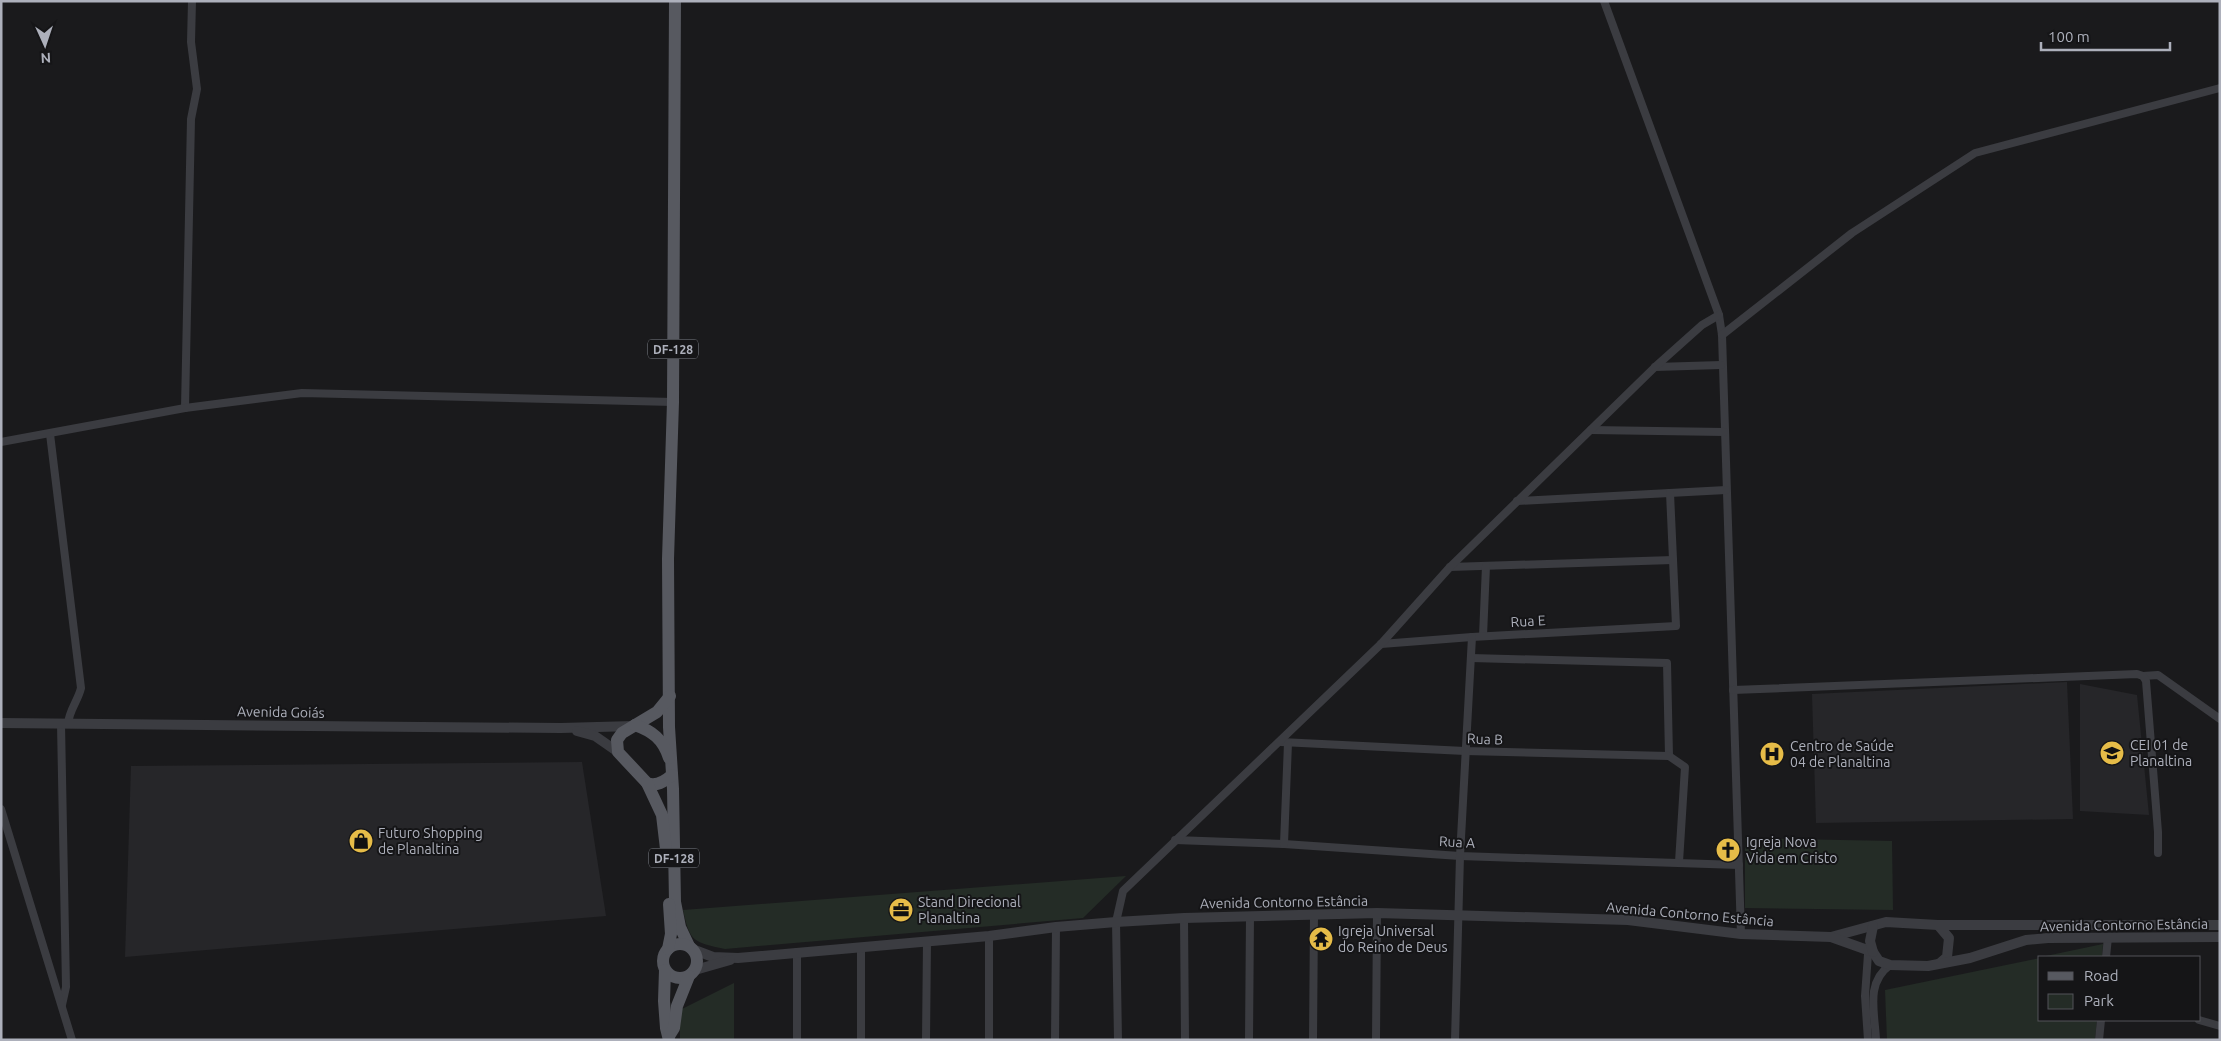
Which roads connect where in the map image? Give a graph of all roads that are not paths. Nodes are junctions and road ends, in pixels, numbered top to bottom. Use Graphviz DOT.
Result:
graph roads {
  1 [pos="192,1"];
  2 [pos="675,1"];
  3 [pos="1604,1"];
  4 [pos="2220,88"];
  5 [pos="1719,315"];
  6 [pos="1722,335"];
  7 [pos="1722,365"];
  8 [pos="1655,367"];
  9 [pos="673,402"];
  10 [pos="185,408"];
  11 [pos="1591,430"];
  12 [pos="1724,432"];
  13 [pos="50,434"];
  14 [pos="1,442"];
  15 [pos="1726,490"];
  16 [pos="1670,493"];
  17 [pos="1517,502"];
  18 [pos="1673,560"];
  19 [pos="1486,566"];
  20 [pos="1450,568"];
  21 [pos="1484,636"];
  22 [pos="1472,637"];
  23 [pos="1381,644"];
  24 [pos="1472,658"];
  25 [pos="2143,676"];
  26 [pos="1733,690"];
  27 [pos="670,696"];
  28 [pos="2220,719"];
  29 [pos="1,723"];
  30 [pos="64,724"];
  31 [pos="635,726"];
  32 [pos="561,728"];
  33 [pos="1284,743"];
  34 [pos="1465,751"];
  35 [pos="618,752"];
  36 [pos="1669,756"];
  37 [pos="672,772"];
  38 [pos="646,783"];
  39 [pos="1,809"];
  40 [pos="1175,840"];
  41 [pos="1284,844"];
  42 [pos="2158,853"];
  43 [pos="1460,856"];
  44 [pos="1679,862"];
  45 [pos="1739,865"];
  46 [pos="1377,913"];
  47 [pos="1314,915"];
  48 [pos="1250,916"];
  49 [pos="1458,916"];
  50 [pos="1184,918"];
  51 [pos="1116,922"];
  52 [pos="1938,925"];
  53 [pos="1873,926"];
  54 [pos="2220,926"];
  55 [pos="1056,927"];
  56 [pos="1741,934"];
  57 [pos="989,936"];
  58 [pos="1831,937"];
  59 [pos="2108,937"];
  60 [pos="2220,937"];
  61 [pos="927,941"];
  62 [pos="690,947"];
  63 [pos="861,947"];
  64 [pos="668,949"];
  65 [pos="797,952"];
  66 [pos="1872,952"];
  67 [pos="2106,956"];
  68 [pos="738,958"];
  69 [pos="1940,963"];
  70 [pos="1890,965"];
  71 [pos="665,970"];
  72 [pos="692,973"];
  73 [pos="62,1005"];
  74 [pos="2101,1021"];
  75 [pos="2201,1021"];
  76 [pos="2220,1026"];
  77 [pos="669,1038"];
  78 [pos="72,1040"];
  79 [pos="797,1040"];
  80 [pos="861,1040"];
  81 [pos="926,1040"];
  82 [pos="989,1040"];
  83 [pos="1055,1040"];
  84 [pos="1118,1040"];
  85 [pos="1184,1040"];
  86 [pos="1249,1040"];
  87 [pos="1313,1040"];
  88 [pos="1376,1040"];
  89 [pos="1455,1040"];
  90 [pos="1868,1040"];
  91 [pos="1876,1040"];
  92 [pos="2099,1040"];
  1 -- 10 [label="street"];
  2 -- 9 [label="main road, DF-128 / DF-128"];
  3 -- 5 [label="street"];
  4 -- 6 [label="street"];
  5 -- 6 [label="street"];
  5 -- 8 [label="street"];
  6 -- 7 [label="street"];
  7 -- 8 [label="street"];
  7 -- 12 [label="street"];
  8 -- 11 [label="street"];
  9 -- 10 [label="street"];
  9 -- 27 [label="main road, DF-128 / DF-128"];
  10 -- 13 [label="street"];
  11 -- 12 [label="street"];
  11 -- 17 [label="street"];
  12 -- 15 [label="street"];
  13 -- 14 [label="street"];
  13 -- 30 [label="street"];
  15 -- 16 [label="street"];
  15 -- 26 [label="street"];
  16 -- 17 [label="street"];
  16 -- 18 [label="street"];
  17 -- 20 [label="street"];
  18 -- 19 [label="street"];
  18 -- 21 [label="street, Rua E"];
  19 -- 20 [label="street"];
  19 -- 21 [label="street"];
  20 -- 23 [label="street"];
  21 -- 22 [label="street, Rua E"];
  22 -- 23 [label="street, Rua E"];
  22 -- 24 [label="street"];
  23 -- 33 [label="street"];
  24 -- 34 [label="street"];
  24 -- 36 [label="street"];
  25 -- 26 [label="street"];
  25 -- 28 [label="street"];
  25 -- 42 [label="street"];
  26 -- 45 [label="street"];
  27 -- 31 [label="main road"];
  27 -- 37 [label="main road, DF-128 / DF-128"];
  29 -- 30 [label="street, Avenida Goiás"];
  30 -- 32 [label="street, Avenida Goiás"];
  30 -- 73 [label="street"];
  31 -- 32 [label="street, Avenida Goiás"];
  31 -- 35 [label="main road"];
  31 -- 37 [label="main road"];
  32 -- 35 [label="street, Avenida Goiás"];
  33 -- 34 [label="street, Rua B"];
  33 -- 40 [label="street"];
  33 -- 41 [label="street"];
  34 -- 36 [label="street, Rua B"];
  34 -- 43 [label="street"];
  35 -- 38 [label="main road, DF-128"];
  36 -- 44 [label="street"];
  37 -- 38 [label="main road"];
  37 -- 62 [label="main road, DF-128 / DF-128"];
  38 -- 64 [label="main road, DF-128 / DF-128"];
  39 -- 73 [label="street"];
  40 -- 41 [label="street, Rua A"];
  40 -- 51 [label="street"];
  41 -- 43 [label="street, Rua A"];
  43 -- 44 [label="street, Rua A"];
  43 -- 49 [label="street"];
  44 -- 45 [label="street, Rua A"];
  45 -- 56 [label="street"];
  46 -- 47 [label="street, Avenida Contorno Estância"];
  46 -- 49 [label="street, Avenida Contorno Estância"];
  46 -- 88 [label="street"];
  47 -- 48 [label="street, Avenida Contorno Estância"];
  47 -- 87 [label="street"];
  48 -- 50 [label="street, Avenida Contorno Estância"];
  48 -- 86 [label="street"];
  49 -- 56 [label="street, Avenida Contorno Estância"];
  49 -- 89 [label="street"];
  50 -- 51 [label="street, Avenida Contorno Estância"];
  50 -- 85 [label="street"];
  51 -- 55 [label="street, Avenida Contorno Estância"];
  51 -- 84 [label="street"];
  52 -- 53 [label="street, Avenida Contorno Estância"];
  52 -- 54 [label="street, Avenida Contorno Estância"];
  52 -- 69 [label="street"];
  53 -- 58 [label="street, Avenida Contorno Estância"];
  53 -- 66 [label="street"];
  55 -- 57 [label="street, Avenida Contorno Estância"];
  55 -- 83 [label="street"];
  56 -- 58 [label="street, Avenida Contorno Estância"];
  57 -- 61 [label="street, Avenida Contorno Estância"];
  57 -- 82 [label="street"];
  58 -- 66 [label="street, Avenida Contorno Estância"];
  59 -- 60 [label="street, Avenida Contorno Estância"];
  59 -- 67 [label="street"];
  59 -- 69 [label="street, Avenida Contorno Estância"];
  61 -- 63 [label="street, Avenida Contorno Estância"];
  61 -- 81 [label="street"];
  62 -- 64 [label="main road"];
  62 -- 68 [label="street, Avenida Contorno Estância"];
  62 -- 72 [label="main road, DF-128"];
  63 -- 65 [label="street, Avenida Contorno Estância"];
  63 -- 80 [label="street"];
  64 -- 71 [label="main road, DF-128"];
  65 -- 68 [label="street, Avenida Contorno Estância"];
  65 -- 79 [label="street"];
  66 -- 70 [label="street, Avenida Contorno Estância"];
  66 -- 90 [label="street"];
  68 -- 72 [label="street, Avenida Contorno Estância"];
  69 -- 70 [label="street, Avenida Contorno Estância"];
  70 -- 91 [label="street"];
  71 -- 72 [label="main road"];
  71 -- 77 [label="main road, DF-128"];
  72 -- 77 [label="main road, DF-128"];
  73 -- 78 [label="street"];
  74 -- 92 [label="street"];
  75 -- 76 [label="street"];
}
